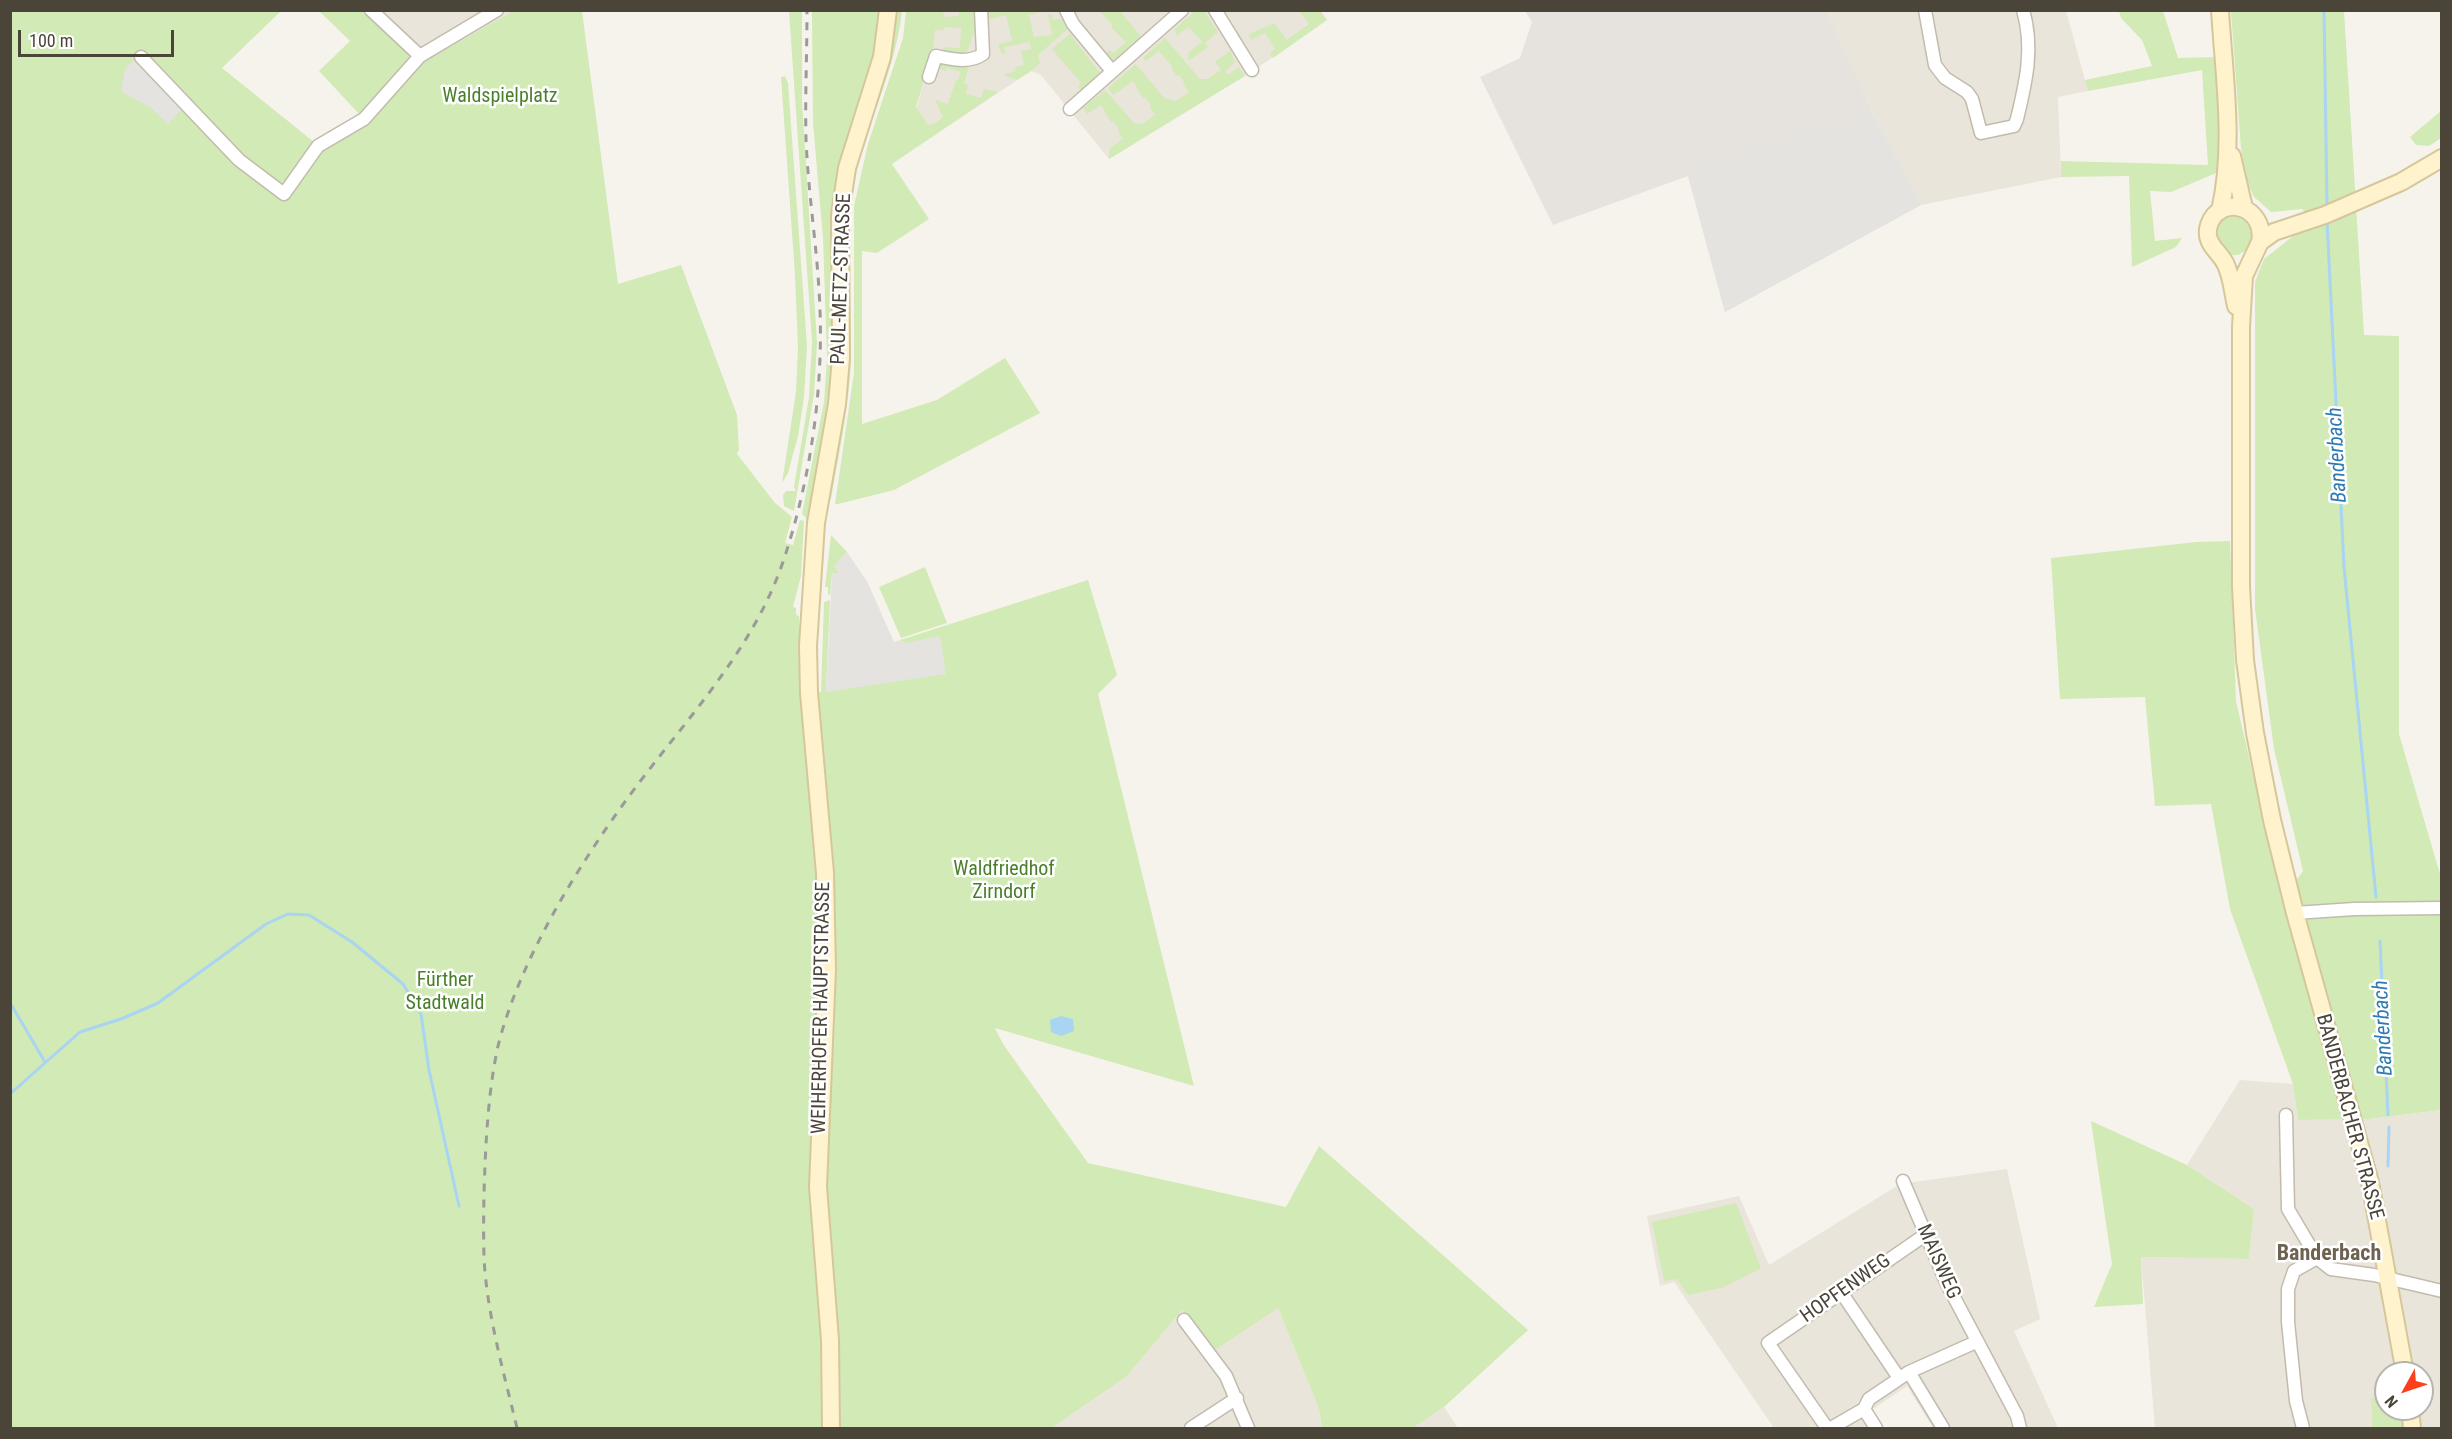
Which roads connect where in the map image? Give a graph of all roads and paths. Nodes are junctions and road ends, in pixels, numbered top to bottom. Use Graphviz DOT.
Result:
graph roads {
  1 [pos="371,10"];
  2 [pos="497,10"];
  3 [pos="888,10"];
  4 [pos="981,10"];
  5 [pos="1066,10"];
  6 [pos="1182,10"];
  7 [pos="1215,10"];
  8 [pos="1925,10"];
  9 [pos="2023,10"];
  10 [pos="2220,10"];
  11 [pos="420,56"];
  12 [pos="141,57"];
  13 [pos="1252,70"];
  14 [pos="1112,71"];
  15 [pos="929,77"];
  16 [pos="1070,110"];
  17 [pos="2227,137"];
  18 [pos="2442,158"];
  19 [pos="2220,211"];
  20 [pos="2250,213"];
  21 [pos="2306,220"];
  22 [pos="2257,247"];
  23 [pos="2221,257"];
  24 [pos="2241,327"];
  25 [pos="813,552"];
  26 [pos="2442,908"];
  27 [pos="2295,913"];
  28 [pos="2286,1115"];
  29 [pos="1903,1180"];
  30 [pos="1925,1235"];
  31 [pos="2318,1258"];
  32 [pos="2389,1280"];
  33 [pos="2442,1291"];
  34 [pos="1841,1292"];
  35 [pos="1184,1320"];
  36 [pos="1976,1342"];
  37 [pos="2403,1361"];
  38 [pos="1904,1375"];
  39 [pos="1237,1398"];
  40 [pos="1864,1409"];
  41 [pos="831,1428"];
  42 [pos="1191,1428"];
  43 [pos="1248,1428"];
  44 [pos="1829,1428"];
  45 [pos="1875,1428"];
  46 [pos="1943,1428"];
  47 [pos="2020,1428"];
  48 [pos="2303,1428"];
  1 -- 11 [label="street"];
  2 -- 11 [label="street"];
  3 -- 25 [label="street, PAUL-METZ-STRASSE"];
  4 -- 15 [label="street"];
  5 -- 14 [label="street"];
  6 -- 14 [label="street"];
  7 -- 13 [label="street"];
  8 -- 9 [label="street"];
  10 -- 17 [label="street"];
  11 -- 12 [label="street"];
  14 -- 16 [label="street"];
  17 -- 19 [label="street"];
  17 -- 20 [label="street"];
  18 -- 21 [label="street"];
  19 -- 20 [label="street"];
  19 -- 23 [label="street"];
  20 -- 21 [label="street"];
  20 -- 22 [label="street"];
  21 -- 22 [label="street"];
  22 -- 23 [label="street"];
  22 -- 24 [label="street"];
  23 -- 24 [label="street"];
  24 -- 27 [label="street, BANDERBACHER STRASSE"];
  25 -- 41 [label="street, WEIHERHOFER HAUPTSTRASSE"];
  26 -- 27 [label="street"];
  27 -- 32 [label="street, BANDERBACHER STRASSE"];
  28 -- 31 [label="street"];
  29 -- 30 [label="street, MAISWEG"];
  30 -- 34 [label="street, HOPFENWEG"];
  30 -- 36 [label="street, MAISWEG"];
  31 -- 32 [label="street"];
  31 -- 48 [label="street"];
  32 -- 33 [label="street"];
  32 -- 37 [label="street, BANDERBACHER STRASSE"];
  34 -- 38 [label="street"];
  34 -- 44 [label="street, HOPFENWEG"];
  35 -- 39 [label="street"];
  36 -- 38 [label="street"];
  36 -- 47 [label="street, MAISWEG"];
  38 -- 40 [label="street"];
  38 -- 46 [label="street"];
  39 -- 42 [label="street"];
  39 -- 43 [label="street"];
  40 -- 44 [label="street"];
  40 -- 45 [label="street"];
}
